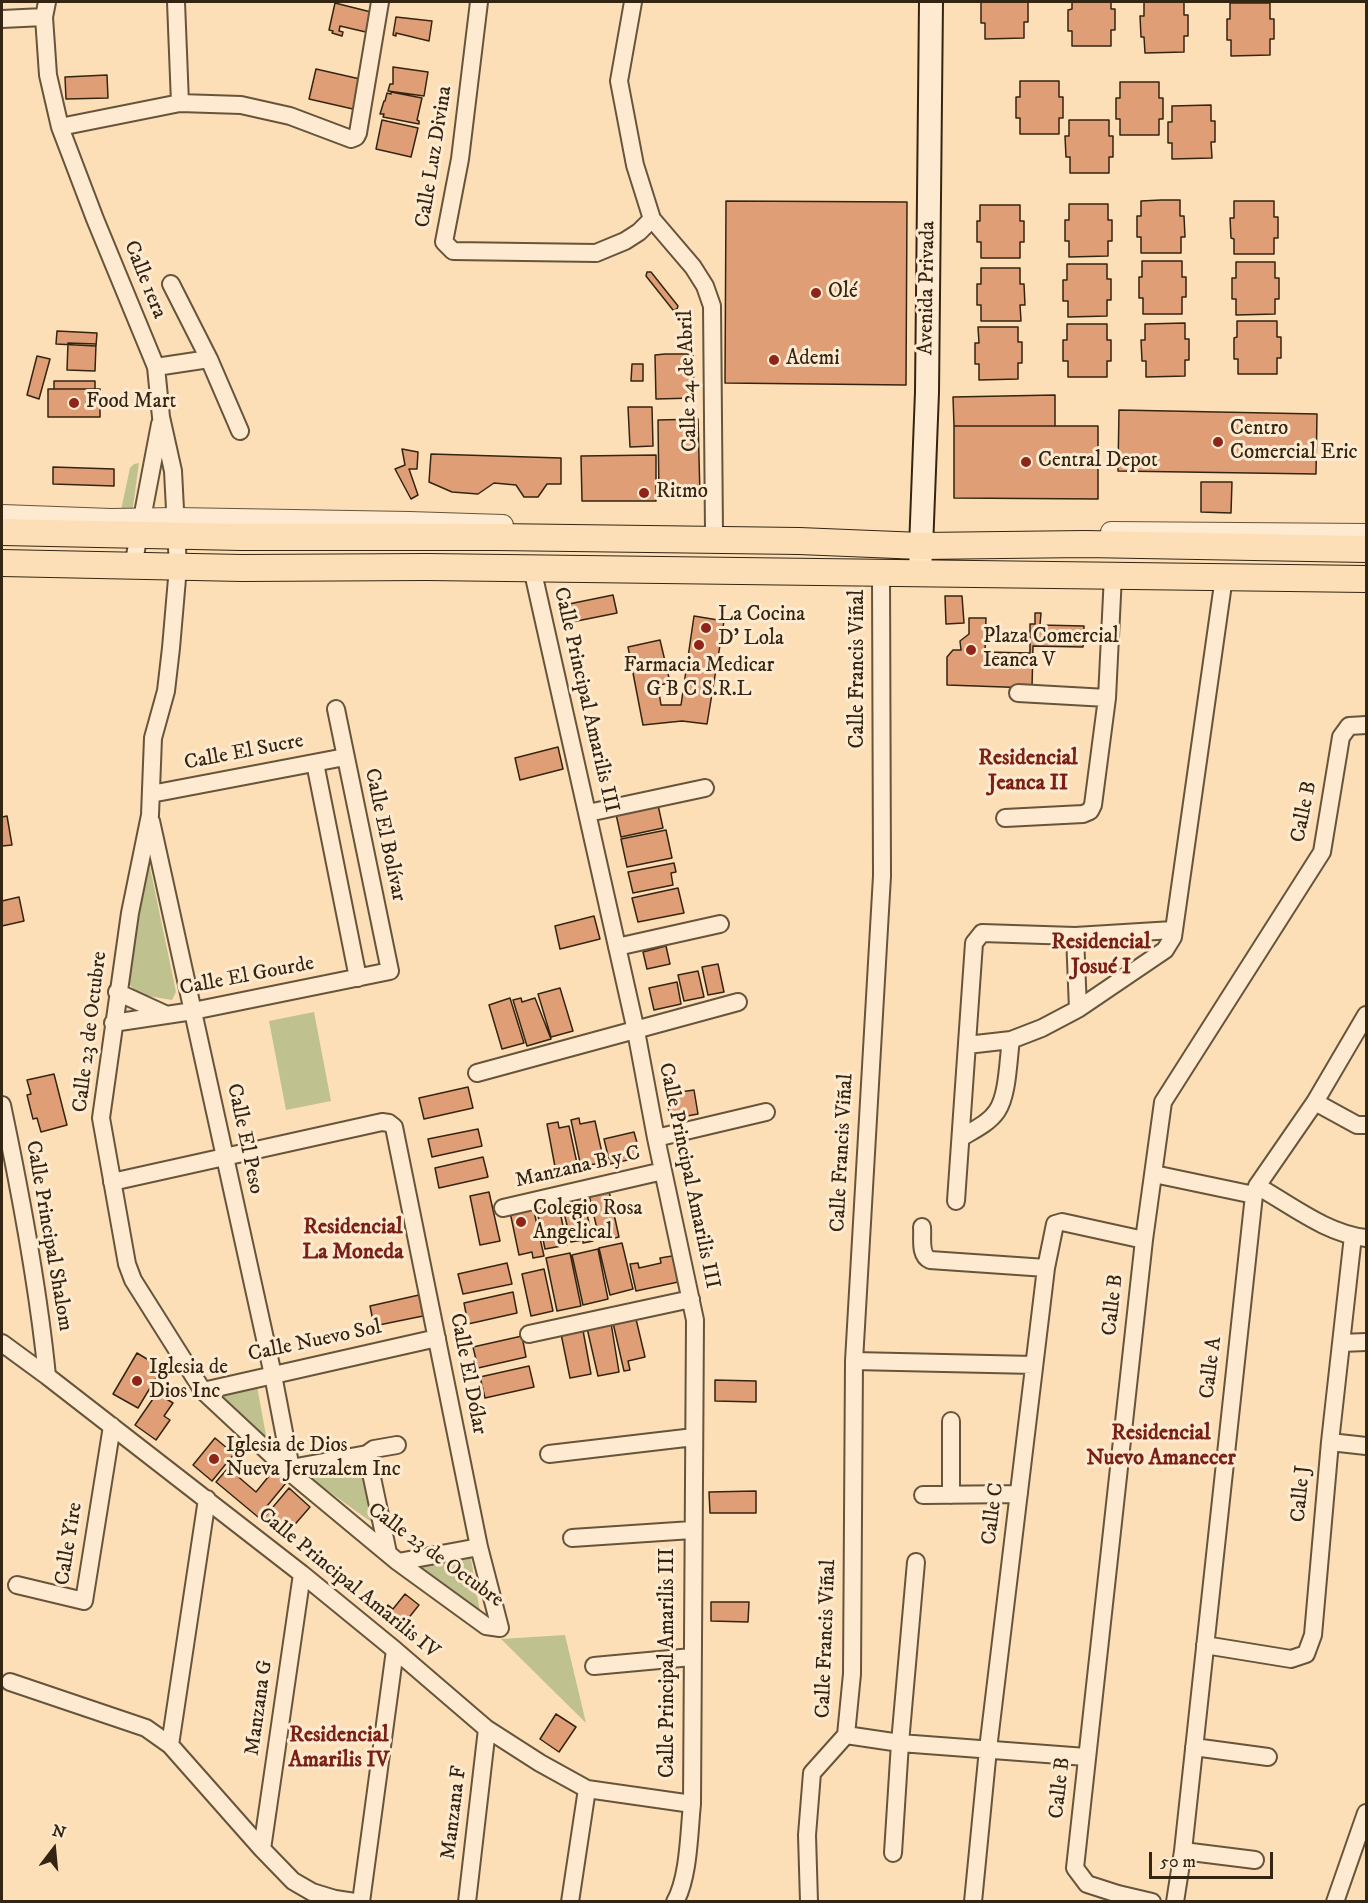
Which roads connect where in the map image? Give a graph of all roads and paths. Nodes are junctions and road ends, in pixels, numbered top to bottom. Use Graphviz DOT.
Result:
graph roads {
  1 [pos="176,2"];
  2 [pos="380,2"];
  3 [pos="480,2"];
  4 [pos="633,2"];
  5 [pos="930,2"];
  6 [pos="45,9"];
  7 [pos="2,19"];
  8 [pos="180,103"];
  9 [pos="60,127"];
  10 [pos="652,219"];
  11 [pos="171,284"];
  12 [pos="209,359"];
  13 [pos="156,367"];
  14 [pos="161,417"];
  15 [pos="240,431"];
  16 [pos="2,515"];
  17 [pos="140,527"];
  18 [pos="176,527"];
  19 [pos="2,532"];
  20 [pos="714,532"];
  21 [pos="1366,534"];
  22 [pos="921,540"];
  23 [pos="1366,549"];
  24 [pos="2,563"];
  25 [pos="133,566"];
  26 [pos="178,567"];
  27 [pos="532,568"];
  28 [pos="881,573"];
  29 [pos="920,574"];
  30 [pos="1113,575"];
  31 [pos="1224,577"];
  32 [pos="1366,579"];
  33 [pos="1018,693"];
  34 [pos="1107,698"];
  35 [pos="336,709"];
  36 [pos="1366,725"];
  37 [pos="345,757"];
  38 [pos="315,763"];
  39 [pos="705,788"];
  40 [pos="151,794"];
  41 [pos="588,813"];
  42 [pos="150,815"];
  43 [pos="1005,818"];
  44 [pos="720,924"];
  45 [pos="1173,930"];
  46 [pos="1075,936"];
  47 [pos="617,947"];
  48 [pos="390,971"];
  49 [pos="358,978"];
  50 [pos="117,992"];
  51 [pos="738,1002"];
  52 [pos="1078,1009"];
  53 [pos="193,1011"];
  54 [pos="167,1015"];
  55 [pos="1366,1015"];
  56 [pos="112,1023"];
  57 [pos="636,1031"];
  58 [pos="1011,1040"];
  59 [pos="967,1045"];
  60 [pos="477,1073"];
  61 [pos="1315,1102"];
  62 [pos="2,1105"];
  63 [pos="766,1112"];
  64 [pos="1366,1125"];
  65 [pos="962,1137"];
  66 [pos="656,1138"];
  67 [pos="225,1156"];
  68 [pos="9,1170"];
  69 [pos="663,1171"];
  70 [pos="1154,1174"];
  71 [pos="112,1182"];
  72 [pos="1255,1191"];
  73 [pos="956,1201"];
  74 [pos="503,1208"];
  75 [pos="922,1227"];
  76 [pos="1360,1237"];
  77 [pos="1144,1240"];
  78 [pos="1046,1268"];
  79 [pos="691,1299"];
  80 [pos="529,1334"];
  81 [pos="437,1338"];
  82 [pos="1366,1342"];
  83 [pos="1341,1343"];
  84 [pos="3,1348"];
  85 [pos="854,1361"];
  86 [pos="1034,1365"];
  87 [pos="273,1375"];
  88 [pos="47,1376"];
  89 [pos="203,1390"];
  90 [pos="951,1421"];
  91 [pos="112,1426"];
  92 [pos="694,1437"];
  93 [pos="1330,1442"];
  94 [pos="397,1445"];
  95 [pos="1366,1446"];
  96 [pos="366,1454"];
  97 [pos="549,1454"];
  98 [pos="292,1471"];
  99 [pos="1019,1494"];
  100 [pos="923,1495"];
  101 [pos="951,1495"];
  102 [pos="207,1499"];
  103 [pos="692,1530"];
  104 [pos="572,1538"];
  105 [pos="479,1547"];
  106 [pos="393,1557"];
  107 [pos="916,1562"];
  108 [pos="302,1574"];
  109 [pos="17,1585"];
  110 [pos="500,1628"];
  111 [pos="1205,1645"];
  112 [pos="395,1650"];
  113 [pos="692,1657"];
  114 [pos="594,1666"];
  115 [pos="10,1682"];
  116 [pos="487,1729"];
  117 [pos="846,1735"];
  118 [pos="900,1743"];
  119 [pos="170,1745"];
  120 [pos="1194,1747"];
  121 [pos="988,1749"];
  122 [pos="1086,1757"];
  123 [pos="1268,1757"];
  124 [pos="587,1789"];
  125 [pos="692,1804"];
  126 [pos="1366,1813"];
  127 [pos="262,1849"];
  128 [pos="1183,1851"];
  129 [pos="893,1853"];
  130 [pos="1255,1860"];
  131 [pos="355,1902"];
  132 [pos="361,1902"];
  133 [pos="467,1902"];
  134 [pos="570,1902"];
  135 [pos="675,1902"];
  136 [pos="808,1902"];
  137 [pos="973,1902"];
  138 [pos="1152,1902"];
  139 [pos="1175,1902"];
  140 [pos="1335,1902"];
  1 -- 8 [label="street"];
  2 -- 8 [label="street"];
  3 -- 10 [label="street, Calle Luz Divina"];
  4 -- 10 [label="street, Calle 24 de Abril"];
  5 -- 22 [label="main road, Avenida Privada"];
  6 -- 7 [label="street, Calle 1era"];
  6 -- 9 [label="street, Calle 1era"];
  8 -- 9 [label="street"];
  9 -- 13 [label="street, Calle 1era"];
  10 -- 20 [label="street, Calle 24 de Abril"];
  11 -- 12 [label="street"];
  12 -- 13 [label="street"];
  12 -- 15 [label="street"];
  13 -- 14 [label="street, Calle 1era"];
  14 -- 17 [label="street"];
  14 -- 18 [label="street, Calle 1era"];
  16 -- 17 [label="street"];
  17 -- 18 [label="main road"];
  17 -- 19 [label="main road"];
  17 -- 25 [label="street"];
  18 -- 20 [label="street"];
  18 -- 22 [label="main road"];
  18 -- 26 [label="street, Calle 1era"];
  20 -- 22 [label="street"];
  21 -- 22 [label="street"];
  22 -- 23 [label="main road"];
  22 -- 29 [label="main road, Avenida Privada"];
  24 -- 25 [label="main road"];
  25 -- 26 [label="main road"];
  26 -- 27 [label="main road"];
  26 -- 40 [label="street, Calle 23 de Octubre"];
  27 -- 28 [label="main road"];
  27 -- 41 [label="street, Calle Principal Amarilis III"];
  28 -- 29 [label="main road"];
  28 -- 85 [label="street, Calle Francis Viñal"];
  29 -- 30 [label="main road"];
  30 -- 31 [label="main road"];
  30 -- 34 [label="street"];
  31 -- 32 [label="main road"];
  31 -- 45 [label="street"];
  33 -- 34 [label="street"];
  34 -- 43 [label="street"];
  35 -- 37 [label="street, Calle El Bolívar"];
  36 -- 70 [label="street, Calle B"];
  37 -- 38 [label="street, Calle El Sucre"];
  37 -- 48 [label="street, Calle El Bolívar"];
  38 -- 40 [label="street, Calle El Sucre"];
  38 -- 49 [label="street"];
  39 -- 41 [label="street"];
  40 -- 42 [label="street, Calle 23 de Octubre"];
  41 -- 47 [label="street, Calle Principal Amarilis III"];
  42 -- 50 [label="street, Calle 23 de Octubre"];
  42 -- 53 [label="street, Calle El Peso"];
  44 -- 47 [label="street"];
  45 -- 46 [label="street"];
  45 -- 52 [label="street"];
  46 -- 52 [label="street"];
  46 -- 59 [label="street"];
  47 -- 57 [label="street, Calle Principal Amarilis III"];
  48 -- 49 [label="street, Calle El Gourde"];
  49 -- 53 [label="street, Calle El Gourde"];
  50 -- 54 [label="street"];
  50 -- 56 [label="street, Calle 23 de Octubre"];
  51 -- 57 [label="street"];
  52 -- 58 [label="street"];
  53 -- 54 [label="street, Calle El Gourde"];
  53 -- 67 [label="street, Calle El Peso"];
  54 -- 56 [label="street, Calle El Gourde"];
  55 -- 61 [label="street, Calle A"];
  56 -- 71 [label="street, Calle 23 de Octubre"];
  57 -- 60 [label="street"];
  57 -- 66 [label="street, Calle Principal Amarilis III"];
  58 -- 59 [label="street"];
  58 -- 65 [label="street"];
  59 -- 65 [label="street"];
  61 -- 64 [label="street"];
  61 -- 72 [label="street, Calle A"];
  62 -- 68 [label="street, Calle Principal Shalom"];
  63 -- 66 [label="street"];
  65 -- 73 [label="street"];
  66 -- 69 [label="street, Calle Principal Amarilis III"];
  67 -- 71 [label="street"];
  67 -- 81 [label="street, Calle El Dólar"];
  67 -- 87 [label="street, Calle El Peso"];
  68 -- 88 [label="street, Calle Principal Shalom"];
  69 -- 74 [label="street, Manzana B y C"];
  69 -- 79 [label="street, Calle Principal Amarilis III"];
  70 -- 72 [label="street"];
  70 -- 77 [label="street, Calle B"];
  71 -- 89 [label="street, Calle 23 de Octubre"];
  72 -- 76 [label="street"];
  72 -- 111 [label="street, Calle A"];
  75 -- 78 [label="street"];
  76 -- 83 [label="street, Calle J"];
  77 -- 78 [label="street, Calle C"];
  77 -- 122 [label="street, Calle B"];
  78 -- 86 [label="street, Calle C"];
  79 -- 80 [label="street"];
  79 -- 92 [label="street, Calle Principal Amarilis III"];
  81 -- 87 [label="street, Calle Nuevo Sol"];
  81 -- 105 [label="street, Calle El Dólar"];
  82 -- 83 [label="street"];
  83 -- 93 [label="street, Calle J"];
  84 -- 88 [label="street, Calle Principal Amarilis IV"];
  85 -- 86 [label="street"];
  85 -- 117 [label="street, Calle Francis Viñal"];
  86 -- 99 [label="street, Calle C"];
  87 -- 89 [label="street, Calle Nuevo Sol"];
  87 -- 98 [label="street, Calle El Peso"];
  88 -- 91 [label="street, Calle Principal Amarilis IV"];
  89 -- 98 [label="street, Calle 23 de Octubre"];
  90 -- 101 [label="street"];
  91 -- 102 [label="street, Calle Principal Amarilis IV"];
  91 -- 109 [label="street, Calle Yire"];
  92 -- 97 [label="street"];
  92 -- 103 [label="street, Calle Principal Amarilis III"];
  93 -- 95 [label="street"];
  93 -- 111 [label="street, Calle J"];
  94 -- 96 [label="street"];
  96 -- 98 [label="street"];
  96 -- 106 [label="street"];
  98 -- 106 [label="street, Calle 23 de Octubre"];
  99 -- 101 [label="street"];
  99 -- 121 [label="street, Calle C"];
  100 -- 101 [label="street"];
  102 -- 108 [label="street, Calle Principal Amarilis IV"];
  102 -- 119 [label="street"];
  103 -- 104 [label="street"];
  103 -- 113 [label="street, Calle Principal Amarilis III"];
  105 -- 106 [label="street"];
  105 -- 110 [label="street, Calle El Dólar"];
  106 -- 110 [label="street, Calle 23 de Octubre"];
  107 -- 118 [label="street"];
  108 -- 112 [label="street, Calle Principal Amarilis IV"];
  108 -- 127 [label="street, Manzana G"];
  111 -- 120 [label="street, Calle A"];
  112 -- 116 [label="street, Calle Principal Amarilis IV"];
  112 -- 132 [label="street"];
  113 -- 114 [label="street"];
  113 -- 125 [label="street, Calle Principal Amarilis III"];
  115 -- 119 [label="street"];
  116 -- 124 [label="street, Calle Principal Amarilis IV"];
  116 -- 133 [label="street, Manzana F"];
  117 -- 118 [label="street"];
  117 -- 136 [label="street"];
  118 -- 121 [label="street"];
  118 -- 129 [label="street"];
  119 -- 127 [label="street"];
  120 -- 123 [label="street"];
  120 -- 128 [label="street, Calle A"];
  121 -- 122 [label="street"];
  121 -- 137 [label="street, Calle C"];
  122 -- 138 [label="street, Calle B"];
  124 -- 125 [label="street, Calle Principal Amarilis IV"];
  124 -- 134 [label="street"];
  125 -- 135 [label="street, Calle Principal Amarilis III"];
  126 -- 140 [label="street"];
  127 -- 131 [label="street"];
  128 -- 130 [label="street"];
  128 -- 139 [label="street, Calle A"];
}
